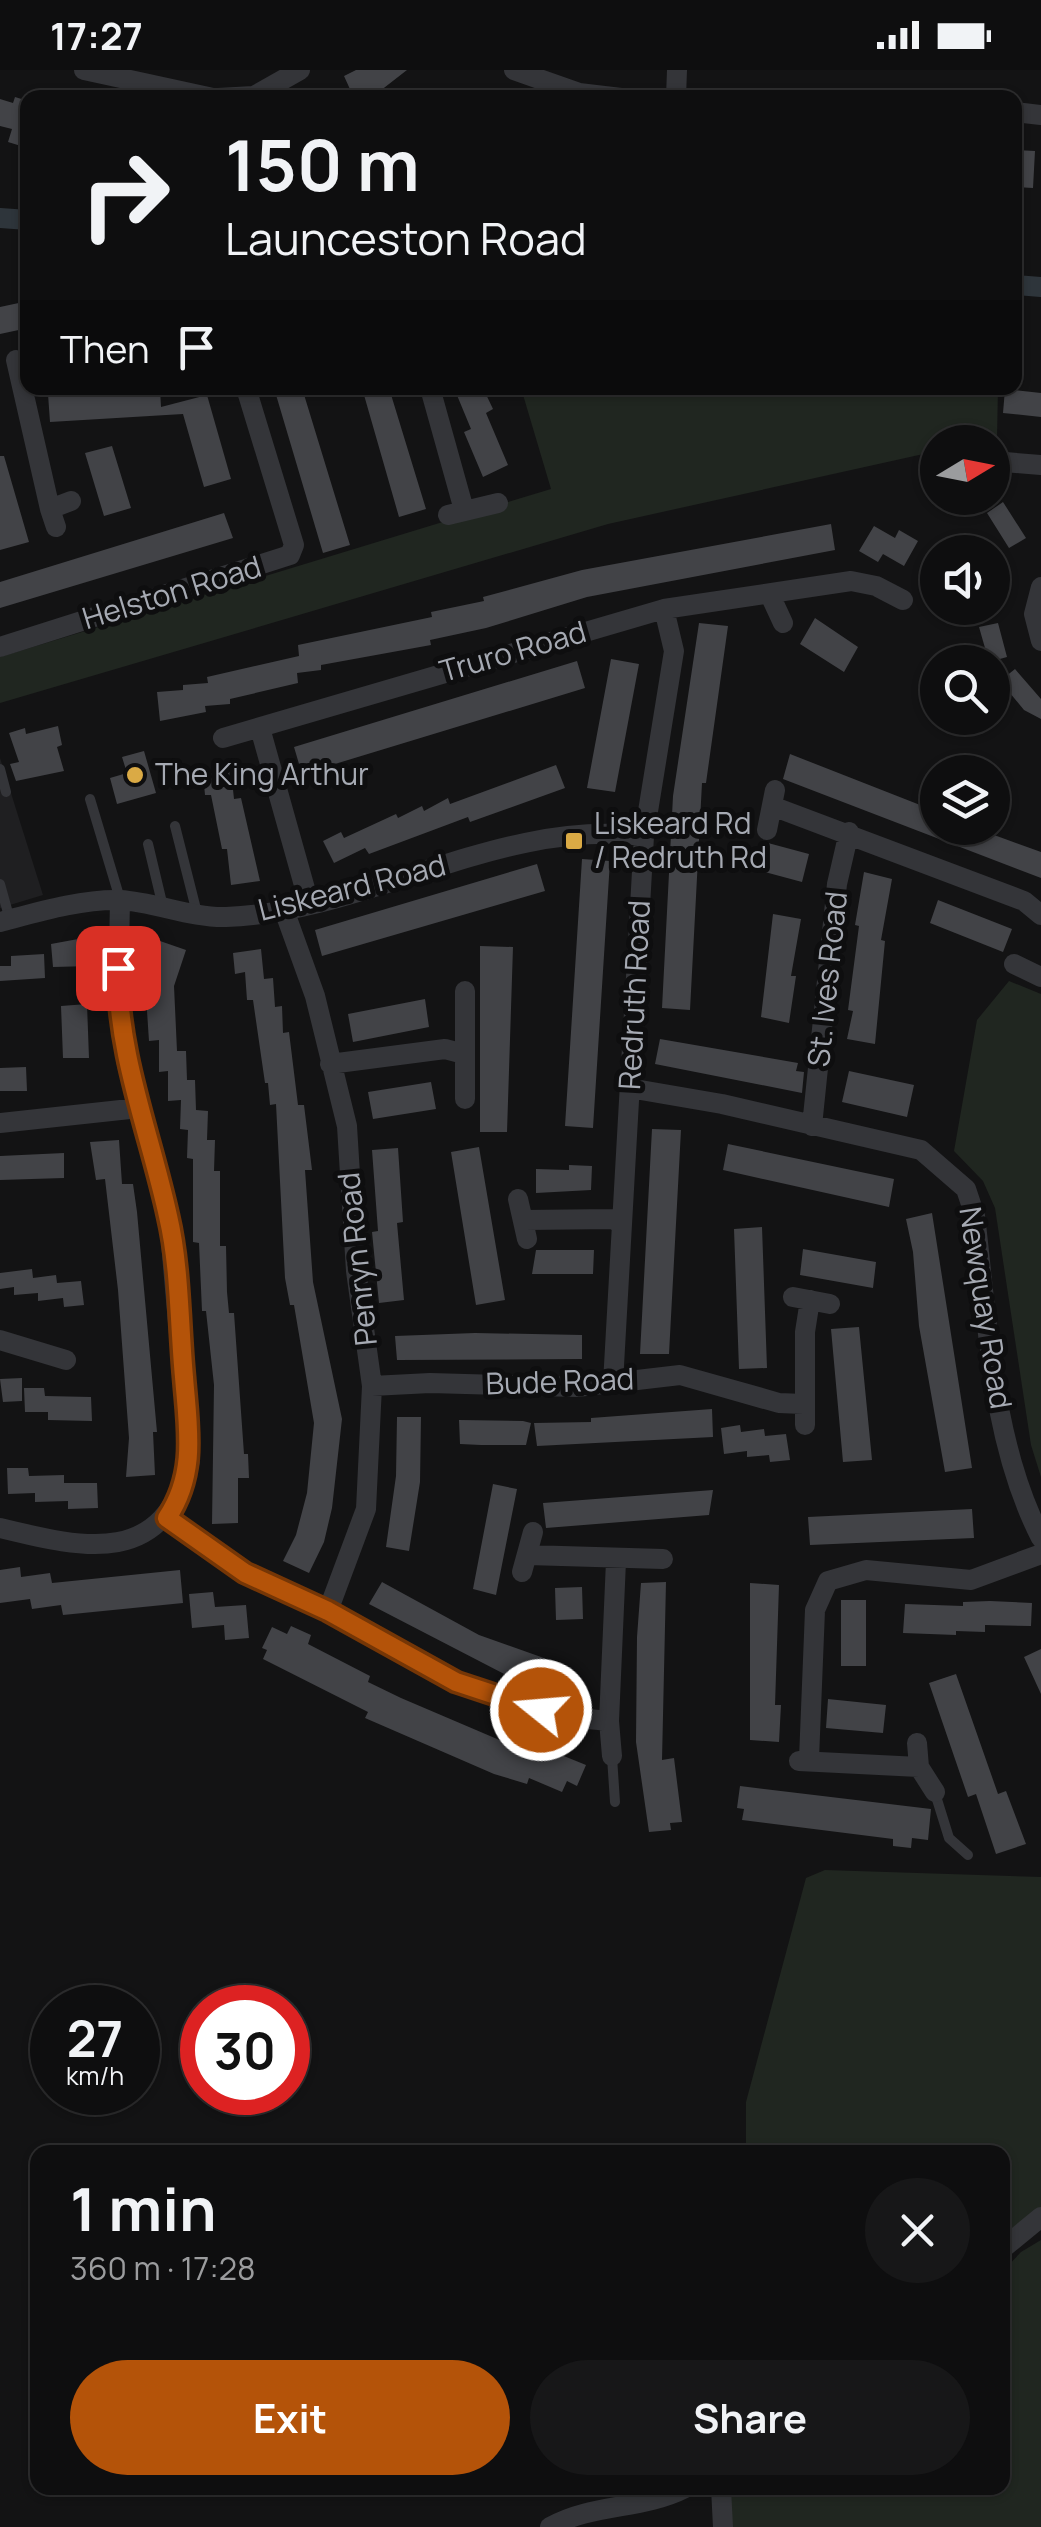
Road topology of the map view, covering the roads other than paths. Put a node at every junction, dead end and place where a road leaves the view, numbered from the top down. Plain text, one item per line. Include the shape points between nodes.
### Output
1 (84, 70) edge
2 (300, 70) edge
3 (514, 70) edge
4 (178, 90) edge
5 (265, 90) edge
6 (571, 90) edge
7 (23, 395) edge
8 (248, 395) edge
9 (431, 395) edge
10 (1010, 462) edge
11 (1041, 465) edge
12 (70, 501) dead end
13 (498, 503) dead end
14 (1041, 588) edge
15 (770, 595) junction
16 (903, 599) dead end
17 (664, 610) junction
18 (783, 623) dead end
19 (1041, 641) edge
20 (0, 647) edge
21 (260, 728) junction
22 (223, 738) dead end
23 (0, 769) edge
24 (6, 792) dead end
25 (90, 799) dead end
26 (175, 826) dead end
27 (767, 830) dead end
28 (849, 832) junction
29 (644, 836) junction
30 (148, 844) dead end
31 (0, 884) edge
32 (120, 900) junction
33 (309, 903) junction
34 (163, 908) junction
35 (284, 910) junction
36 (198, 913) junction
37 (1041, 915) edge
38 (5, 921) edge
39 (1014, 964) dead end
40 (1039, 967) edge
41 (465, 991) dead end
42 (464, 1054) junction
43 (330, 1064) junction
44 (629, 1088) junction
45 (465, 1099) dead end
46 (139, 1108) junction
47 (0, 1123) edge
48 (812, 1126) junction
49 (518, 1199) dead end
50 (621, 1224) junction
51 (811, 1300) dead end
52 (0, 1340) edge
53 (57, 1351) dead end
54 (613, 1384) junction
55 (372, 1386) junction
56 (167, 1518) junction
57 (0, 1528) edge
58 (534, 1532) dead end
59 (1041, 1538) edge
60 (1041, 1554) edge
61 (664, 1559) dead end
62 (616, 1560) junction
63 (328, 1611) junction
64 (609, 1721) junction
65 (916, 1743) dead end
66 (612, 1756) joint
67 (919, 1766) junction
68 (935, 1792) joint
69 (615, 1802) dead end
70 (968, 1855) dead end
71 (1041, 2217) edge
72 (1010, 2242) edge
73 (664, 2495) edge
74 (721, 2495) edge
75 (550, 2527) edge
76 (723, 2527) edge

1 - 4 street
2 - 5 street
3 - 6 street
7 - 12 street via 53,518
8 - 20 street, Helston Road via 294,545 290,555
9 - 13 street via 456,512
10 - 11 street
14 - 19 street via 1034,614
15 - 16 street, Truro Road via 862,582
15 - 17 street, Truro Road
15 - 18 street
17 - 21 street, Truro Road
17 - 29 street, Redruth Road via 674,651
21 - 22 street, Truro Road
21 - 33 street
23 - 24 lane
25 - 32 lane
26 - 36 lane
27 - 28 street via 774,798
28 - 37 street via 1024,900
28 - 48 street, St. Ives Road via 836,884
29 - 33 street, Liskeard Road via 609,831 544,838
29 - 44 street, Redruth Road
30 - 34 lane
31 - 38 lane
32 - 34 street, Liskeard Road
32 - 38 street, Liskeard Road
32 - 46 street via 118,1002
33 - 35 street, Liskeard Road
34 - 36 street, Liskeard Road
35 - 36 street, Liskeard Road via 223,918
35 - 43 street, Penryn Road via 315,996
39 - 40 street
41 - 42 street
42 - 43 street via 445,1048
42 - 45 street
43 - 55 street, Penryn Road via 347,1126
44 - 48 street, Newquay Road
44 - 50 street, Redruth Road
46 - 47 street
46 - 56 street via 170,1220 190,1461 182,1496
48 - 59 street, Newquay Road via 921,1150 966,1189 1008,1451
49 - 50 street via 526,1230
50 - 54 street, Redruth Road
51 - 54 street, Bude Road via 804,1414 680,1375
52 - 53 street
54 - 55 street, Bude Road
55 - 63 street, Penryn Road via 366,1509
56 - 57 street via 128,1542 61,1541
56 - 63 street via 245,1573
58 - 62 street via 525,1564
60 - 67 street via 971,1580 866,1570 828,1581 814,1610 804,1760
61 - 62 street
62 - 64 street
63 - 64 street via 456,1682 515,1703
64 - 66 street
65 - 67 street
66 - 69 lane
67 - 68 street
68 - 70 lane via 949,1838
71 - 72 street
73 - 75 street via 575,2513
74 - 76 street

